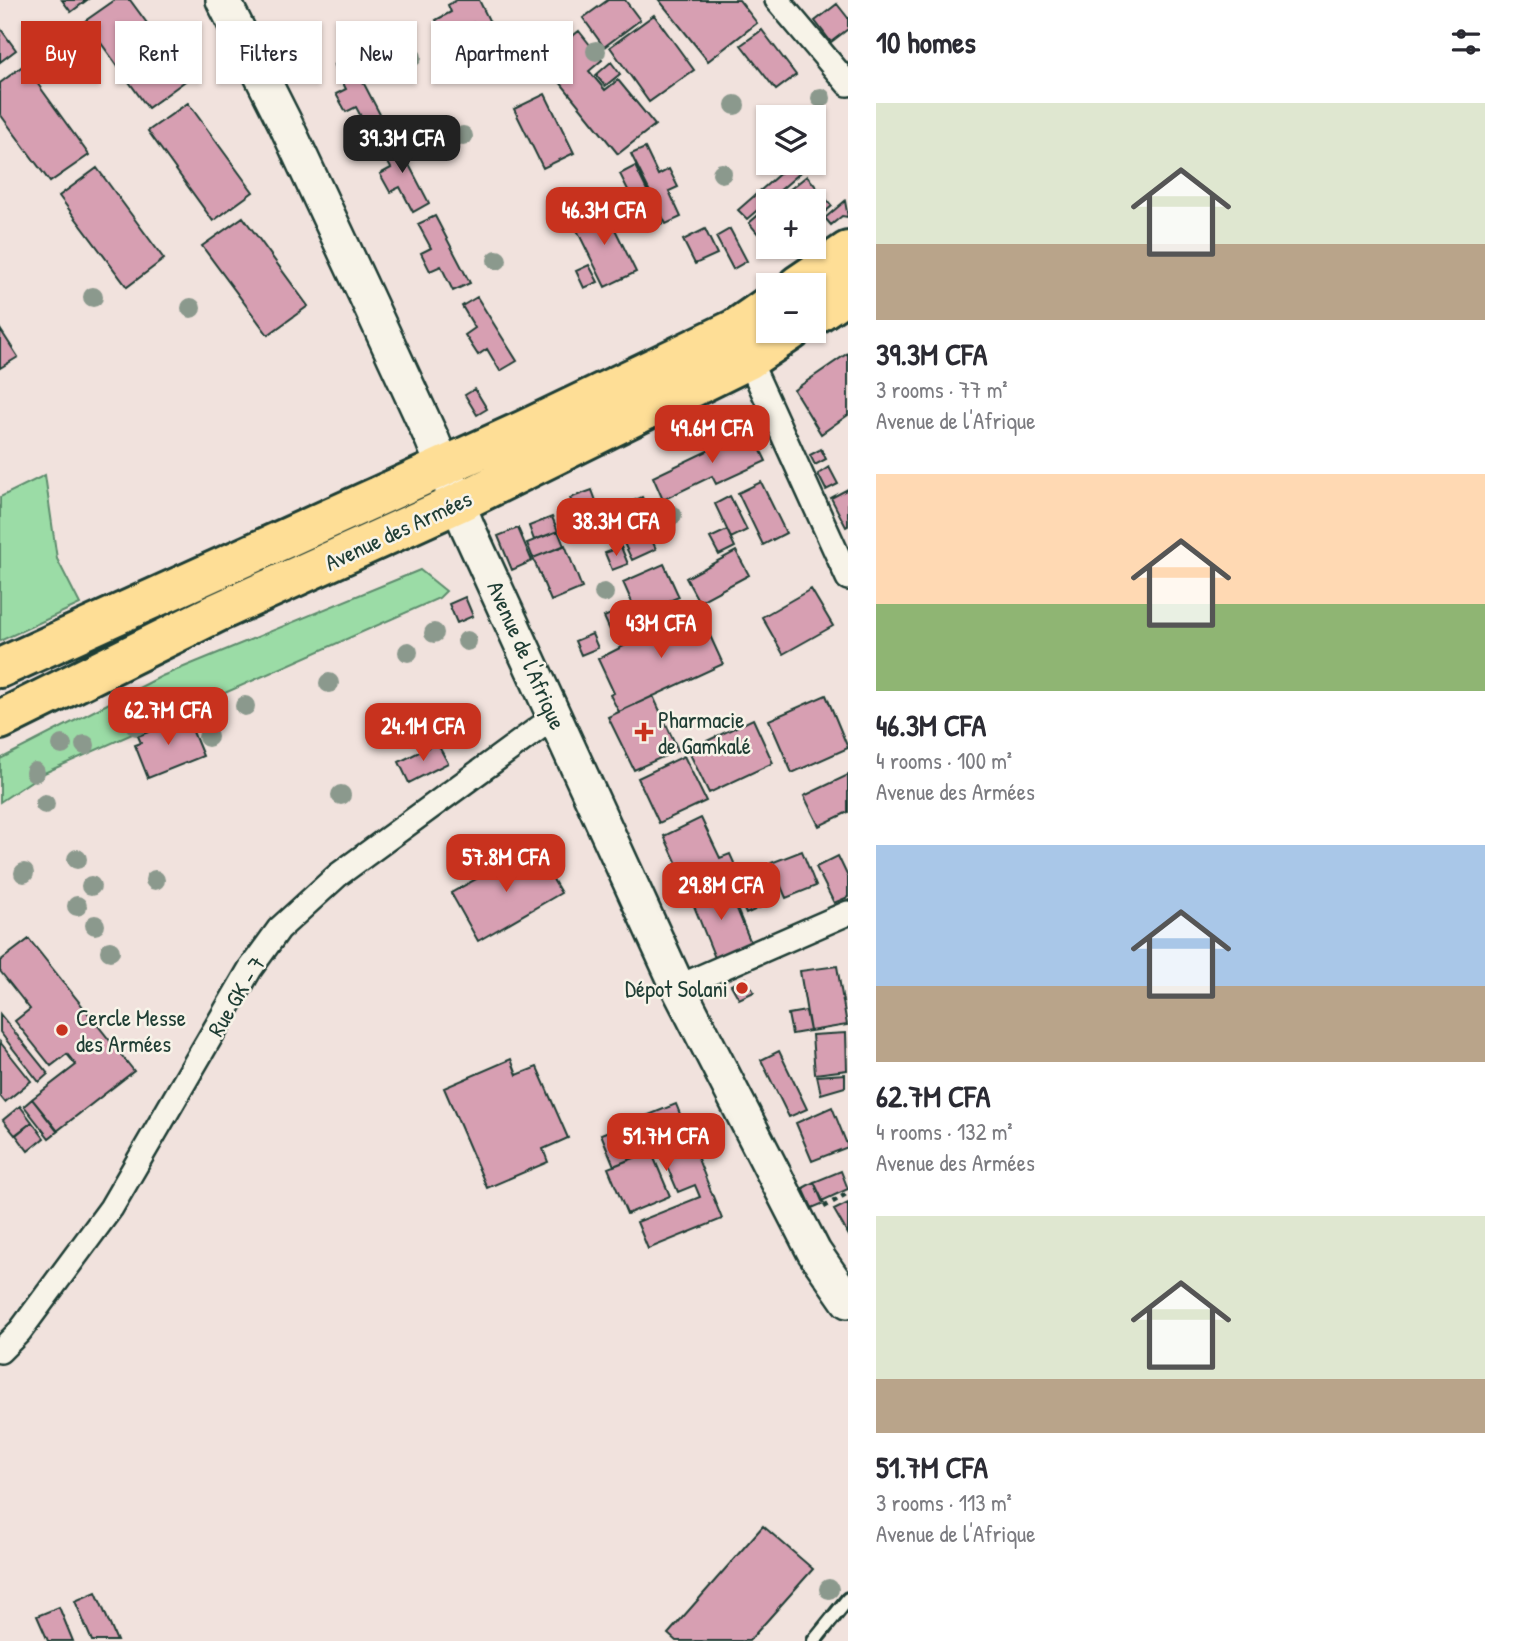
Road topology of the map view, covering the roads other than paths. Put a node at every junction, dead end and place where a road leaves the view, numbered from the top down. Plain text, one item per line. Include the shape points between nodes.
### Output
1 (223, 0) edge
2 (777, 0) edge
3 (848, 84) edge
4 (848, 251) edge
5 (816, 273) edge
6 (848, 292) edge
7 (826, 307) edge
8 (756, 324) edge
9 (756, 340) edge
10 (742, 344) junction
11 (443, 466) junction
12 (458, 503) junction
13 (848, 578) edge
14 (0, 668) edge
15 (554, 717) junction
16 (0, 720) edge
17 (848, 913) edge
18 (678, 987) junction
19 (848, 1301) edge
20 (0, 1351) edge
21 (848, 1600) edge
22 (814, 1641) edge

1 - 11 main road, Avenue de l'Afrique via 285,122
2 - 3 street
4 - 5 highway
6 - 7 highway
8 - 10 highway, Avenue des Armées
9 - 10 highway, Avenue des Armées
10 - 11 highway, Avenue des Armées
10 - 12 highway, Avenue des Armées
10 - 13 street
11 - 12 main road, Avenue de l'Afrique
11 - 14 highway, Avenue des Armées
12 - 15 main road, Avenue de l'Afrique
12 - 16 highway, Avenue des Armées via 218,612
15 - 18 main road, Avenue de l'Afrique
15 - 20 street, Rue GK - 7 via 338,874 279,929 250,968 111,1208 20,1331
17 - 18 street
18 - 19 main road, Avenue de l'Afrique via 814,1252
21 - 22 lane

